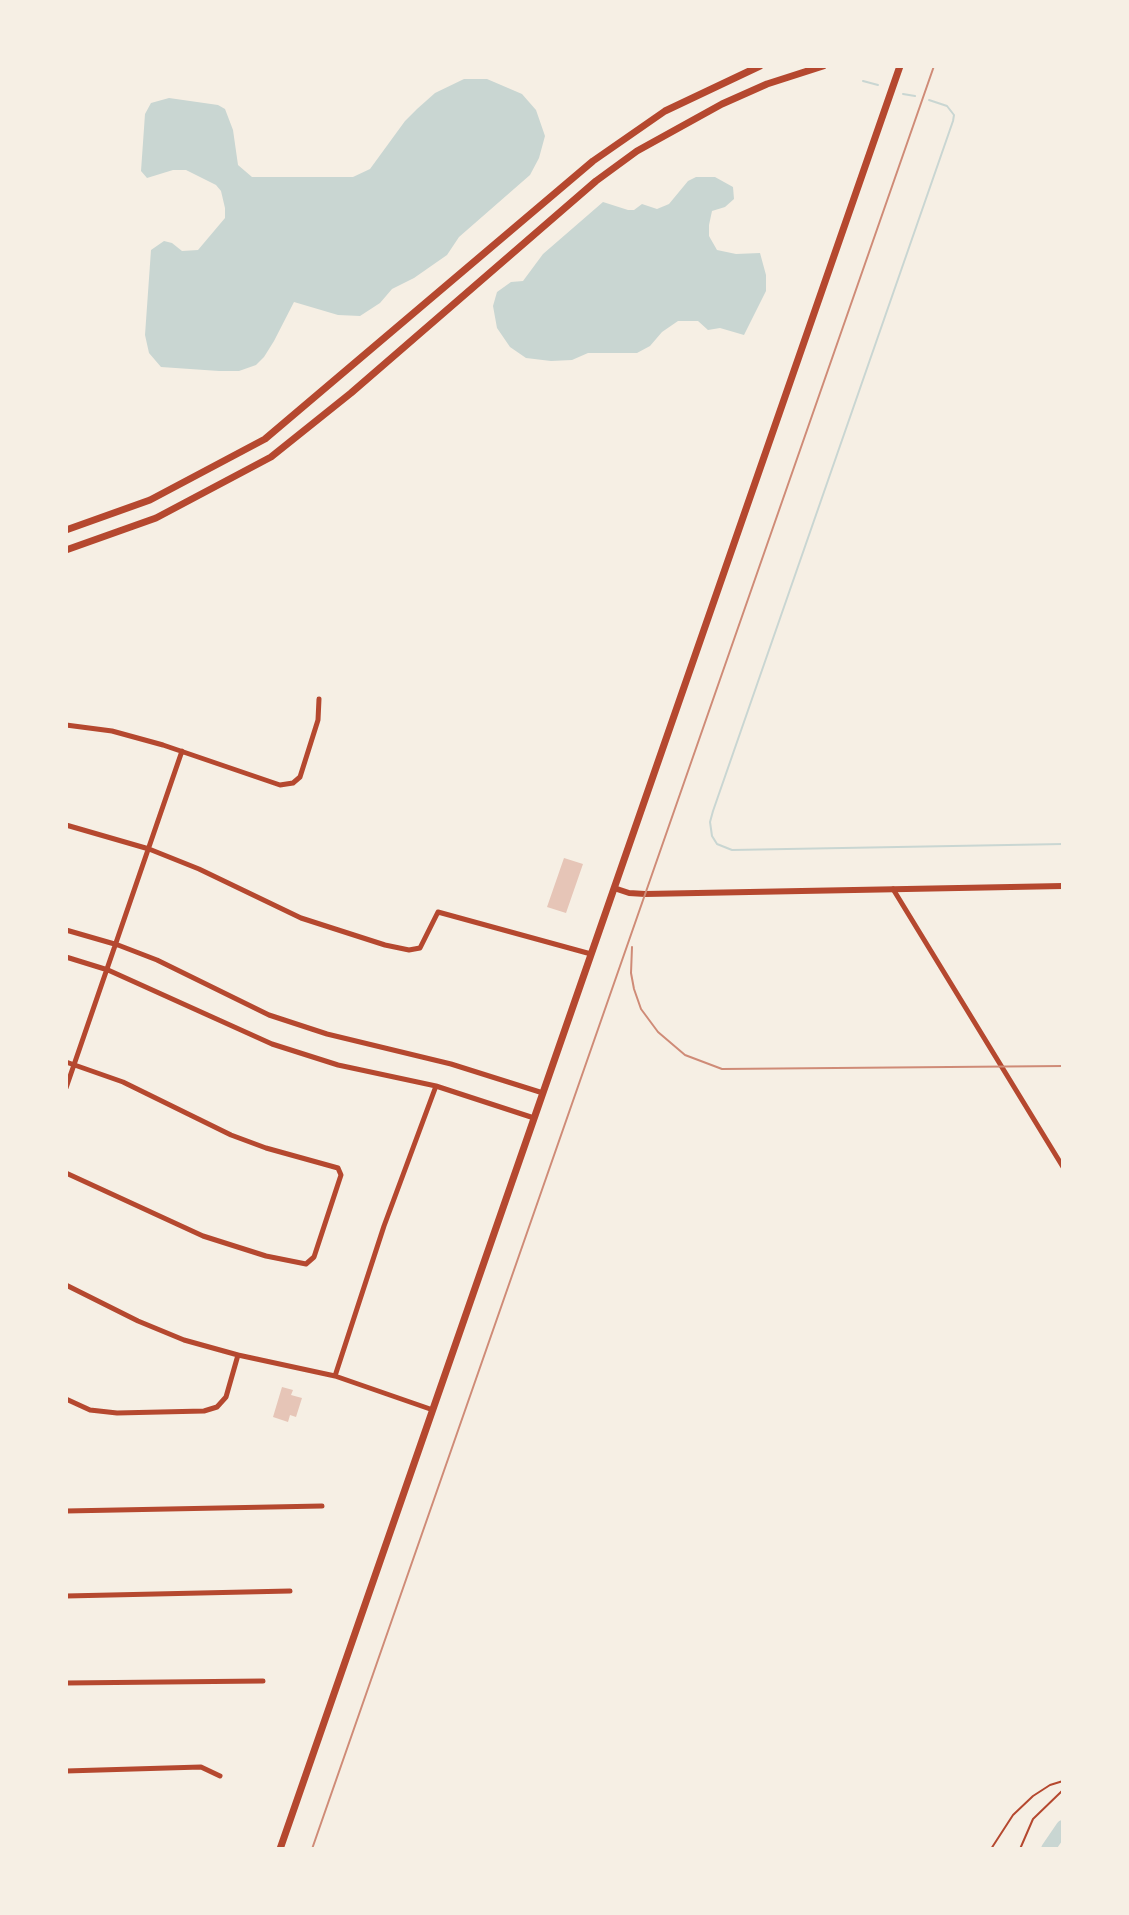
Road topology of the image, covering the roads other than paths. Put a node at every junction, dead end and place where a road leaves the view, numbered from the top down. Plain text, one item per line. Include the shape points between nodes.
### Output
1 (761, 66) edge
2 (823, 66) edge
3 (900, 66) edge
4 (767, 84) junction
5 (452, 282) junction
6 (462, 297) junction
7 (341, 378) junction
8 (351, 393) junction
9 (210, 471) junction
10 (219, 487) junction
11 (66, 530) edge
12 (66, 550) edge
13 (319, 699) dead end
14 (66, 725) edge
15 (182, 751) junction
16 (66, 825) edge
17 (149, 849) junction
18 (1063, 886) edge
19 (614, 888) junction
20 (893, 889) junction
21 (66, 930) edge
22 (118, 945) junction
23 (591, 954) junction
24 (66, 957) edge
25 (108, 970) junction
26 (66, 1062) edge
27 (74, 1064) junction
28 (436, 1086) junction
29 (66, 1088) edge
30 (543, 1093) junction
31 (534, 1118) junction
32 (1063, 1167) edge
33 (66, 1173) edge
34 (66, 1285) edge
35 (238, 1355) junction
36 (335, 1376) junction
37 (66, 1399) edge
38 (433, 1410) junction
39 (322, 1506) dead end
40 (66, 1511) edge
41 (290, 1591) dead end
42 (66, 1596) edge
43 (263, 1681) dead end
44 (66, 1683) edge
45 (66, 1771) edge
46 (220, 1776) dead end
47 (280, 1849) edge

1 - 4 main road
1 - 5 main road via 631,132
2 - 4 main road
3 - 19 main road
4 - 6 main road via 637,151
5 - 6 main road
5 - 7 main road
6 - 8 main road
7 - 8 main road
7 - 9 main road via 265,439
8 - 10 main road via 271,457
9 - 10 main road
9 - 11 main road via 128,510
10 - 12 main road via 134,528
13 - 15 street via 318,720 300,777 293,783 280,785
14 - 15 street via 112,731
15 - 17 street
16 - 17 street
17 - 22 street
17 - 23 street via 301,918 385,945 420,948 438,912
18 - 20 street
19 - 20 street via 645,894
19 - 23 main road
20 - 32 street
21 - 22 street
22 - 25 street
22 - 30 street via 269,1015
23 - 30 main road
24 - 25 street
25 - 27 street
25 - 28 street via 272,1044
26 - 27 street
27 - 29 street
27 - 33 street via 231,1135 338,1168 341,1175 314,1257 299,1264 203,1236
28 - 31 street
28 - 36 street
30 - 31 main road
31 - 38 main road
34 - 35 street via 184,1340
35 - 36 street
35 - 37 street via 226,1397 204,1411 117,1413 90,1410
36 - 38 street
38 - 47 main road
39 - 40 street
41 - 42 street
43 - 44 street
45 - 46 street via 201,1767

